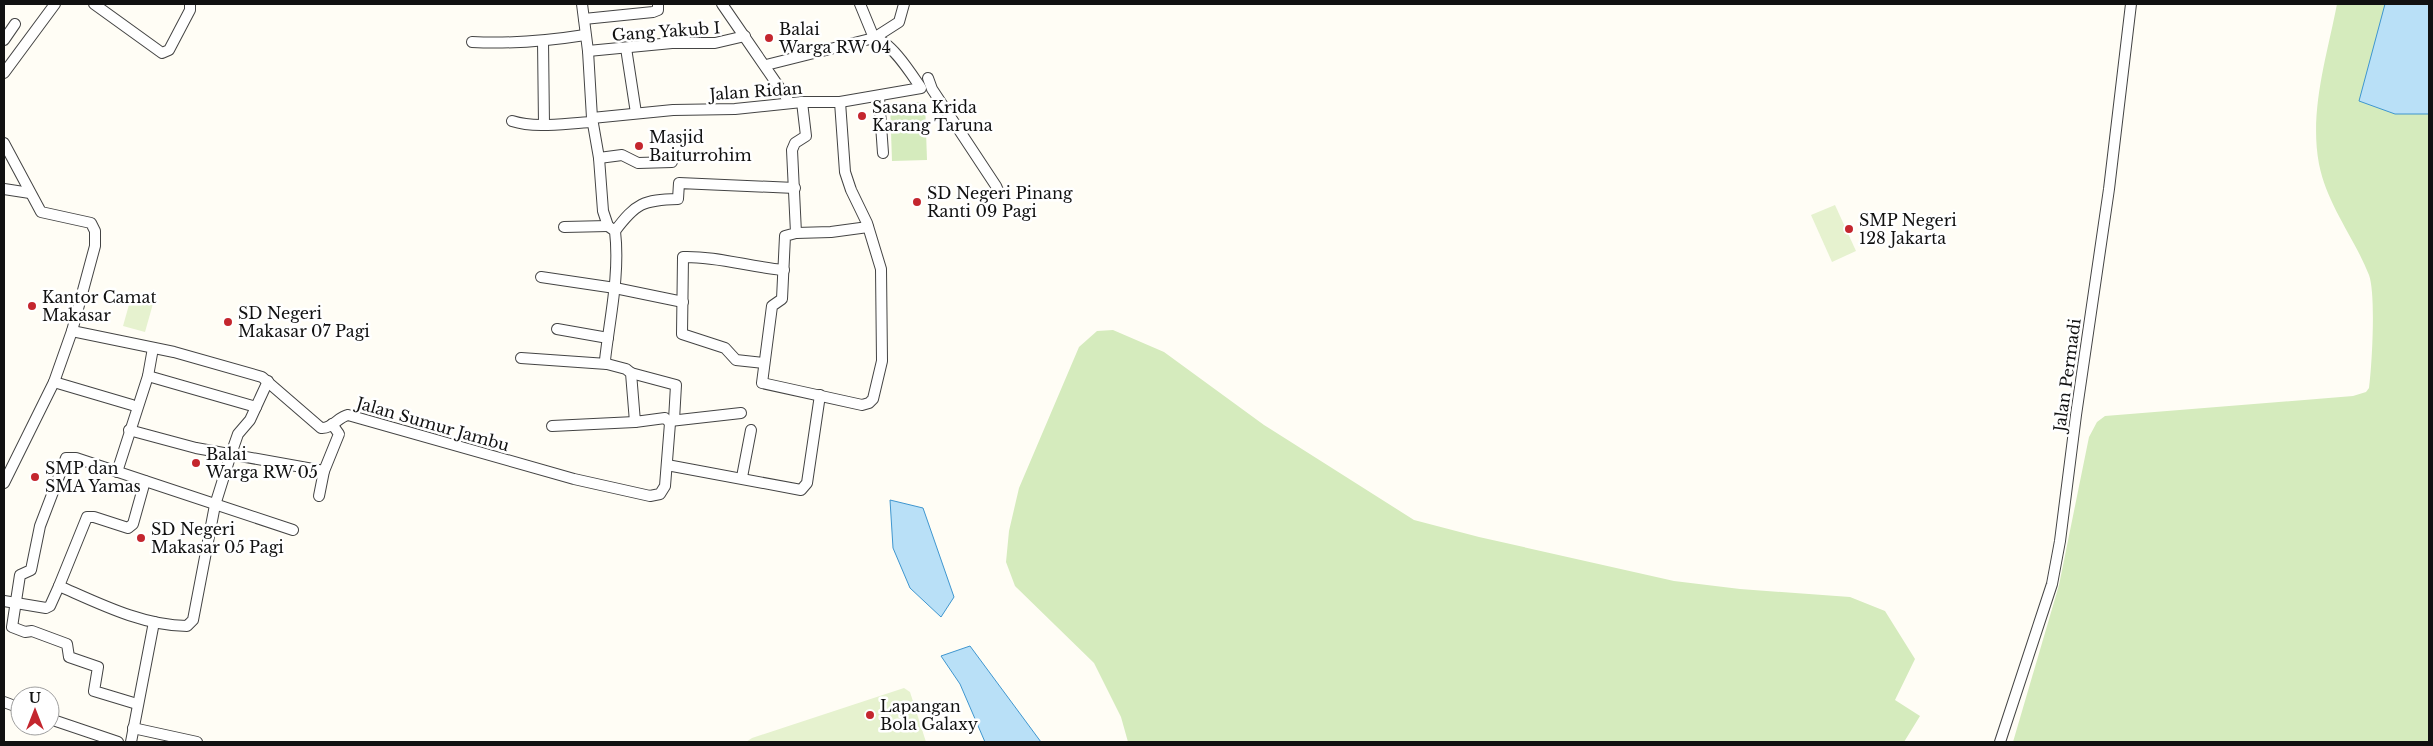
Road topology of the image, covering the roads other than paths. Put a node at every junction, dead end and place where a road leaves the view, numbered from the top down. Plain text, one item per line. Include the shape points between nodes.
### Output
1 (56, 4) edge
2 (94, 4) edge
3 (190, 4) edge
4 (582, 4) edge
5 (658, 4) edge
6 (722, 4) edge
7 (860, 4) edge
8 (904, 4) edge
9 (2131, 4) edge
10 (584, 18) junction
11 (15, 24) dead end
12 (585, 35) junction
13 (745, 36) junction
14 (874, 38) junction
15 (4, 40) edge
16 (543, 41) junction
17 (472, 42) dead end
18 (626, 48) junction
19 (588, 51) junction
20 (766, 65) junction
21 (4, 73) edge
22 (928, 78) dead end
23 (879, 97) junction
24 (802, 102) junction
25 (840, 102) junction
26 (790, 103) junction
27 (636, 113) junction
28 (592, 120) junction
29 (512, 121) dead end
30 (544, 125) junction
31 (4, 144) edge
32 (883, 153) dead end
33 (599, 158) junction
34 (672, 162) dead end
35 (795, 188) junction
36 (4, 189) edge
37 (30, 193) junction
38 (1000, 196) dead end
39 (564, 227) dead end
40 (868, 227) junction
41 (612, 228) junction
42 (796, 233) junction
43 (784, 270) junction
44 (541, 277) dead end
45 (615, 288) junction
46 (683, 302) junction
47 (557, 329) dead end
48 (72, 331) junction
49 (608, 338) junction
50 (153, 348) junction
51 (521, 358) dead end
52 (764, 363) junction
53 (607, 364) junction
54 (631, 373) junction
55 (148, 376) junction
56 (54, 382) junction
57 (268, 382) junction
58 (820, 395) junction
59 (132, 405) dead end
60 (256, 407) junction
61 (741, 413) dead end
62 (672, 421) junction
63 (635, 422) junction
64 (332, 424) junction
65 (552, 426) dead end
66 (129, 430) junction
67 (751, 430) dead end
68 (231, 454) junction
69 (667, 465) junction
70 (324, 471) junction
71 (118, 472) junction
72 (742, 477) junction
73 (145, 481) junction
74 (4, 483) edge
75 (319, 496) dead end
76 (215, 505) junction
77 (293, 530) dead end
78 (59, 586) junction
79 (9, 602) edge
80 (154, 622) junction
81 (137, 704) junction
82 (60, 722) edge
83 (133, 728) junction
84 (118, 742) edge
85 (131, 742) edge
86 (198, 742) edge
87 (2000, 742) edge

1 - 21 street
2 - 3 street via 162,53 169,50
4 - 10 street
5 - 10 street via 658,10 653,12
6 - 13 street
7 - 14 street
8 - 14 street via 900,22
9 - 87 street, Jalan Permadi via 2062,531 2052,584
10 - 12 street
11 - 15 street
12 - 16 street
12 - 19 street
13 - 18 street, Gang Yakub I via 715,43
13 - 20 street
14 - 20 street
14 - 23 street, Jalan Ridan via 882,41 907,66 921,88
16 - 17 street
16 - 30 street
18 - 19 street, Gang Yakub I
18 - 27 street
19 - 28 street
20 - 26 street
22 - 38 street
23 - 25 street, Jalan Ridan
23 - 32 street
24 - 25 street, Jalan Ridan
24 - 26 street, Jalan Ridan
24 - 35 street via 806,136 792,147
25 - 40 street via 844,172
26 - 27 street, Jalan Ridan
27 - 28 street, Jalan Ridan
28 - 30 street, Jalan Ridan
28 - 33 street
29 - 30 street, Jalan Ridan
31 - 37 street
33 - 34 street via 622,155 638,163
33 - 41 street via 603,211
35 - 41 street via 679,183 678,199 641,204
35 - 42 street
36 - 37 street
37 - 48 street via 41,212 91,223 95,231 85,289
39 - 41 street
40 - 42 street
40 - 58 street via 882,269 882,361 873,399 862,405
41 - 45 street via 617,257
42 - 43 street via 784,236
43 - 46 street via 683,257
43 - 52 street via 782,299 772,306
44 - 45 street
45 - 46 street
45 - 49 street
46 - 52 street via 682,334 725,348 736,360
47 - 49 street
48 - 50 street, Jalan Sumur Jambu
48 - 56 street
49 - 53 street
50 - 55 street
50 - 57 street, Jalan Sumur Jambu via 207,360 262,377
51 - 53 street
52 - 58 street via 763,384
53 - 54 street
54 - 62 street via 676,385
54 - 63 street
55 - 60 street
55 - 66 street
56 - 59 street
56 - 74 street
57 - 60 street
57 - 64 street, Jalan Sumur Jambu via 318,427 327,428
58 - 72 street via 806,482 801,490
60 - 68 street via 238,434
61 - 62 street
62 - 63 street via 665,418
62 - 69 street
63 - 65 street
64 - 69 street, Jalan Sumur Jambu via 348,415 574,479 655,495 660,494 665,486
64 - 70 street via 339,434
66 - 68 street
66 - 71 street
67 - 72 street
68 - 70 street
68 - 76 street
69 - 72 street
70 - 75 street
71 - 73 street
71 - 79 street via 76,458 66,458 40,526 31,570 20,575
73 - 76 street
73 - 78 street via 128,528 94,517 87,518
76 - 77 street
76 - 80 street via 192,622 182,626
78 - 79 street via 46,608
78 - 80 street
79 - 81 street via 14,629 32,631 67,644 69,657 98,667 94,691
80 - 81 street
81 - 83 street
82 - 84 street
83 - 85 street
83 - 86 street

